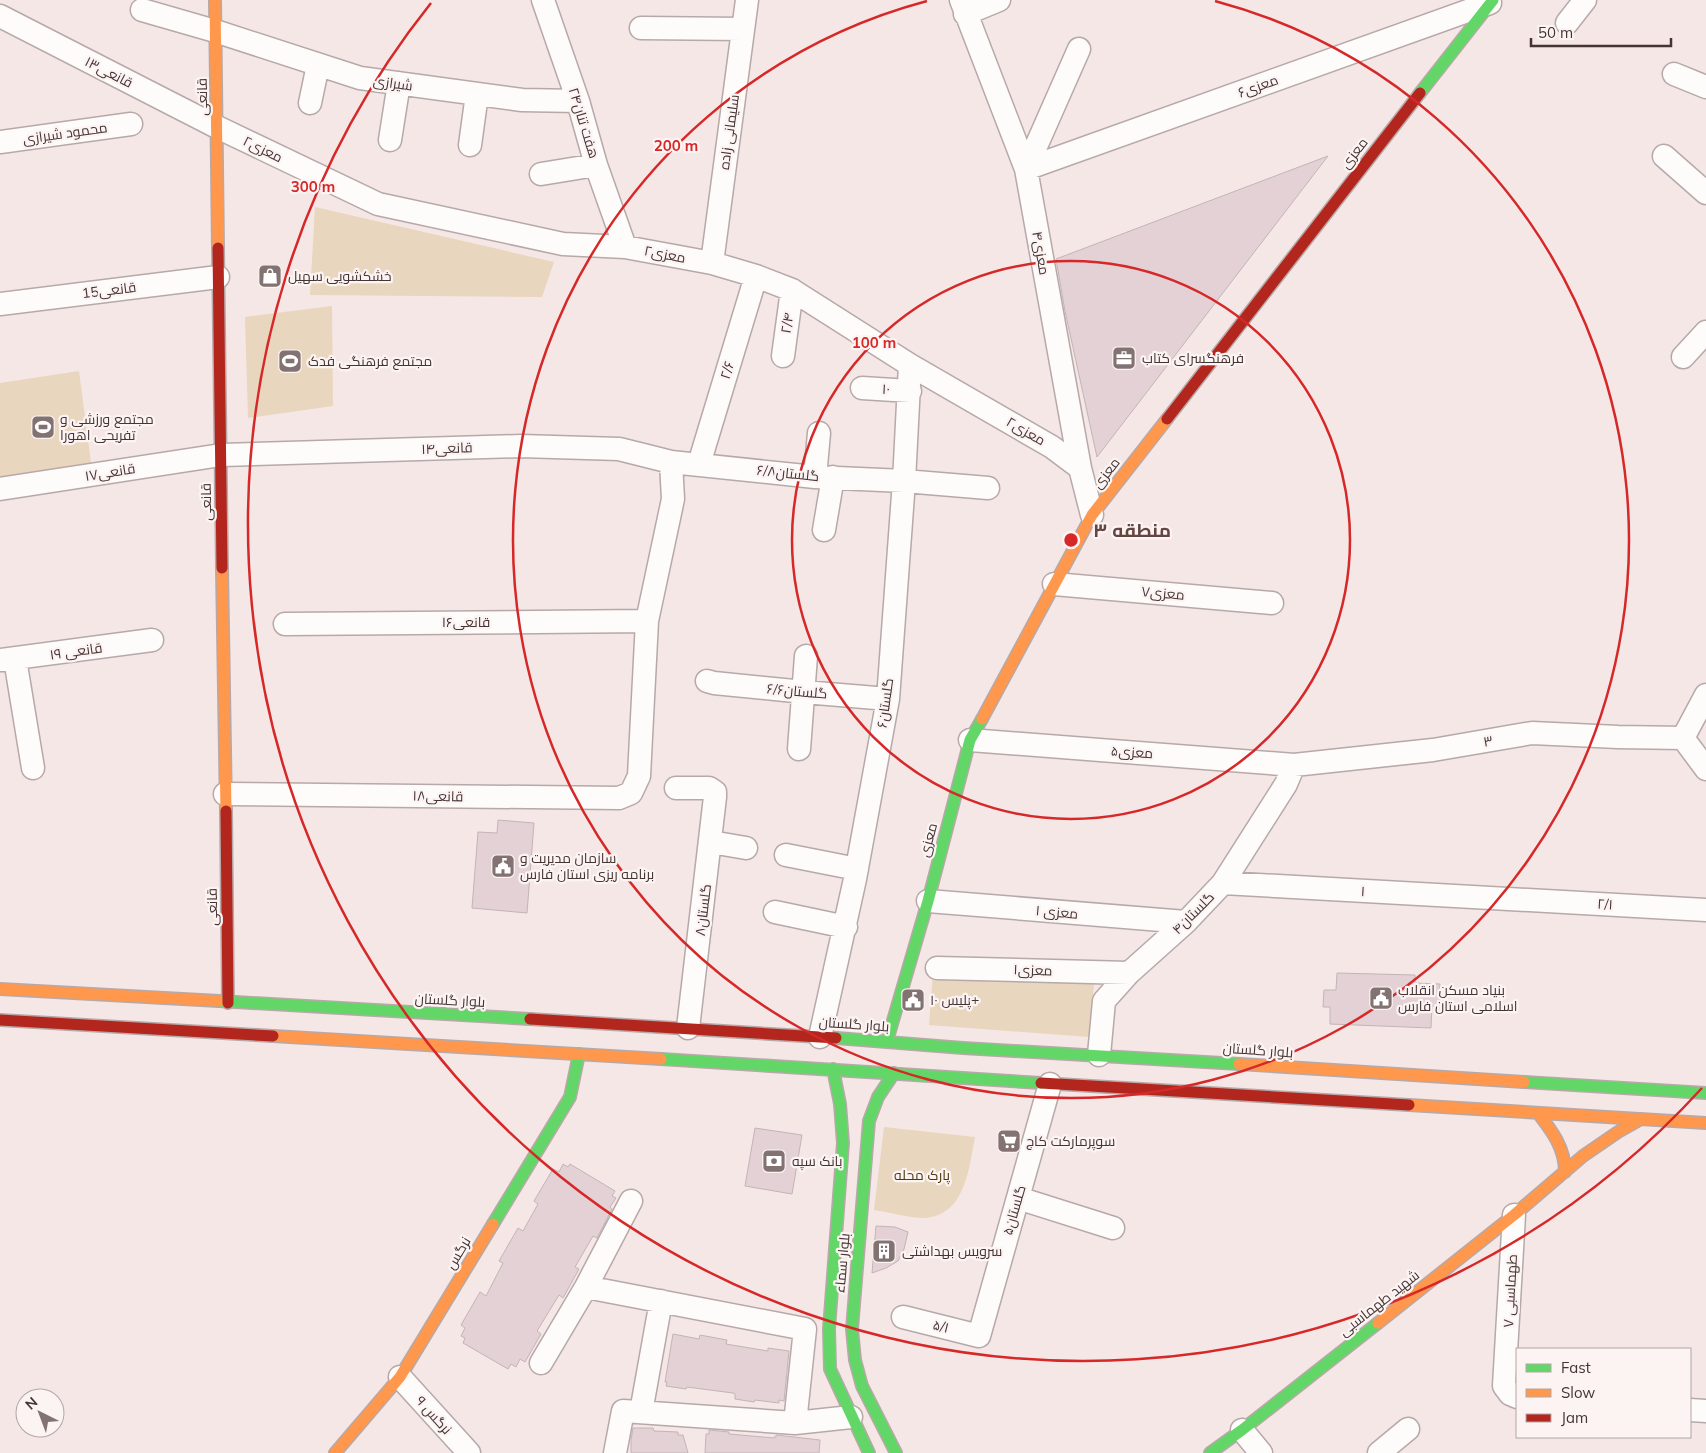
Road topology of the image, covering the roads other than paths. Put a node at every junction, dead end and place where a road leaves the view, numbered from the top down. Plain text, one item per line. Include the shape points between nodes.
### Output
1 (215, 0) edge
2 (543, 0) edge
3 (747, 0) edge
4 (999, 0) edge
5 (1585, 0) edge
6 (1491, 2) edge
7 (963, 7) edge
8 (142, 10) dead end
9 (0, 16) edge
10 (1567, 24) dead end
11 (641, 28) dead end
12 (743, 29) junction
13 (215, 31) junction
14 (1079, 49) dead end
15 (318, 66) junction
16 (1674, 74) dead end
17 (399, 83) junction
18 (1706, 87) edge
19 (477, 94) junction
20 (578, 101) junction
21 (310, 103) dead end
22 (131, 124) dead end
23 (217, 128) junction
24 (390, 140) dead end
25 (0, 142) edge
26 (470, 145) dead end
27 (1664, 156) dead end
28 (596, 165) junction
29 (1026, 169) junction
30 (541, 174) dead end
31 (1706, 193) edge
32 (624, 246) junction
33 (712, 263) junction
34 (218, 276) junction
35 (756, 276) junction
36 (792, 290) junction
37 (0, 304) edge
38 (1706, 332) edge
39 (782, 356) dead end
40 (1683, 357) dead end
41 (910, 365) junction
42 (862, 388) dead end
43 (910, 391) junction
44 (819, 433) dead end
45 (221, 455) junction
46 (671, 462) junction
47 (699, 464) junction
48 (1080, 468) junction
49 (824, 477) junction
50 (904, 481) junction
51 (988, 488) dead end
52 (0, 489) edge
53 (1092, 515) junction
54 (824, 530) dead end
55 (1054, 584) junction
56 (1272, 603) dead end
57 (647, 621) junction
58 (285, 624) dead end
59 (152, 640) dead end
60 (806, 656) dead end
61 (7, 660) edge
62 (708, 681) dead end
63 (804, 692) junction
64 (1706, 695) edge
65 (888, 699) junction
66 (1683, 738) junction
67 (970, 740) junction
68 (799, 749) dead end
69 (1294, 765) junction
70 (33, 768) dead end
71 (1706, 769) edge
72 (676, 788) dead end
73 (225, 794) junction
74 (711, 842) junction
75 (746, 848) dead end
76 (786, 855) dead end
77 (857, 869) junction
78 (1223, 883) junction
79 (1503, 899) joint
80 (928, 901) junction
81 (1706, 910) edge
82 (775, 912) dead end
83 (1186, 922) junction
84 (846, 927) junction
85 (937, 968) dead end
86 (1129, 973) junction
87 (0, 989) edge
88 (228, 1003) junction
89 (0, 1020) edge
90 (688, 1028) junction
91 (820, 1037) junction
92 (887, 1041) junction
93 (1018, 1050) junction
94 (579, 1054) junction
95 (1099, 1055) junction
96 (833, 1069) junction
97 (894, 1073) junction
98 (1017, 1073) junction
99 (1050, 1084) junction
100 (1706, 1093) edge
101 (1538, 1113) junction
102 (1641, 1119) junction
103 (1706, 1122) edge
104 (855, 1144) junction
105 (1564, 1172) junction
106 (1018, 1198) junction
107 (631, 1201) dead end
108 (1514, 1215) junction
109 (1113, 1228) dead end
110 (586, 1287) junction
111 (661, 1301) junction
112 (903, 1317) dead end
113 (979, 1336) joint
114 (541, 1362) dead end
115 (400, 1377) junction
116 (1514, 1396) edge
117 (1691, 1410) edge
118 (1706, 1411) edge
119 (642, 1412) junction
120 (851, 1418) junction
121 (795, 1423) junction
122 (1408, 1429) dead end
123 (1242, 1430) junction
124 (336, 1453) edge
125 (469, 1453) edge
126 (615, 1453) edge
127 (869, 1453) edge
128 (896, 1453) edge
129 (1210, 1453) edge
130 (1261, 1453) edge
131 (1379, 1453) edge

1 - 13 street, قانعی
2 - 20 street, هفت تنان۲۴
3 - 12 street, سلیمانی زاده
4 - 7 street
5 - 10 street
6 - 29 street, ۶معزی
6 - 53 street, معزی
7 - 29 street, ۴معزی
8 - 13 street, شیرازی
9 - 23 street, ۱۳قانعی
11 - 12 street
12 - 33 street, سلیمانی زاده
13 - 15 street, شیرازی
13 - 23 street, قانعی
14 - 29 street
15 - 17 street, شیرازی via 360,78
15 - 21 street
16 - 18 street
17 - 19 street, شیرازی
17 - 24 street
19 - 20 street, شیرازی via 522,100
19 - 26 street
20 - 28 street, هفت تنان۲۴
22 - 25 street, محمود شیرازی
23 - 32 street, ۲معزی via 378,204 563,244
23 - 34 street, قانعی
27 - 31 street
28 - 30 street
28 - 32 street, هفت تنان۲۴
29 - 48 street, ۴معزی
32 - 33 street, ۲معزی
33 - 35 street, ۲معزی
34 - 37 street, 15قانعی
34 - 45 street, قانعی
35 - 36 street, ۲معزی
35 - 47 street, ۲/۶
36 - 39 street, ۲/۴
36 - 41 street, ۲معزی
38 - 40 street
41 - 43 street, گلستان۶
41 - 48 street, ۲معزی via 1052,447
42 - 43 street, ۱۰
43 - 50 street, گلستان۶
44 - 49 street
45 - 46 street, ۱۴قانعی via 521,446 619,449
45 - 52 street, ۱۷قانعی
45 - 73 street, قانعی
46 - 47 street, ۶/۸گلستان
46 - 57 street via 673,499
47 - 49 street, ۶/۸گلستان
48 - 53 street, ۴معزی
49 - 50 street, ۶/۸گلستان
49 - 54 street
50 - 51 street, ۶/۸گلستان
50 - 65 street, گلستان۶
53 - 55 street, معزی
55 - 56 street, ۷معزی
55 - 67 street, معزی
57 - 58 street, ۱۶قانعی
57 - 73 street, ۱۸قانعی via 638,776 631,793 619,798
59 - 61 street, قانعی ۱۹
60 - 63 street
61 - 70 street
62 - 63 street, ۶/۶گلستان
63 - 65 street, ۶/۶گلستان
63 - 68 street
64 - 66 street
65 - 77 street, گلستان۶
66 - 69 street, ۳ via 1532,733 1432,750
66 - 71 street
67 - 69 street, ۵معزی
67 - 80 street, معزی
69 - 78 street, گلستان۴ via 1286,784
72 - 74 street, گلستان۸ via 709,788 715,792
73 - 88 street, قانعی
74 - 75 street
74 - 90 street, گلستان۸
76 - 77 street
77 - 84 street, گلستان۶
78 - 79 street, ۱
78 - 83 street, گلستان۴
79 - 81 street, ۲/۱
80 - 83 street, معزی ۱
80 - 92 street, معزی
82 - 84 street
83 - 86 street, گلستان۴
84 - 91 street, گلستان۶
85 - 86 street, ۱معزی
86 - 95 street, گلستان۴ via 1104,1001
87 - 88 street, بلوار گلستان
88 - 90 street, بلوار گلستان
89 - 94 street
90 - 91 street, بلوار گلستان
91 - 92 street, بلوار گلستان
92 - 93 street, بلوار گلستان
93 - 95 street, بلوار گلستان
93 - 98 street
94 - 96 street
94 - 115 street, نرگس via 570,1097
95 - 100 street, بلوار گلستان
96 - 97 street
96 - 104 street, بلوار سماء via 840,1104
97 - 98 street
97 - 104 street, بلوار سماء
98 - 99 street
99 - 101 street
99 - 106 street, گلستان۵
101 - 102 street
101 - 105 street via 1556,1136 1564,1153
102 - 103 street
102 - 105 street, شهید طهماسبی
104 - 120 street, بلوار سماء via 829,1329 830,1369
104 - 128 street, بلوار سماء via 852,1329 856,1360 862,1386
105 - 108 street, شهید طهماسبی
106 - 109 street
106 - 113 street, گلستان۵
107 - 110 street
108 - 116 street, ۷ طهماسبی via 1504,1386
108 - 123 street, شهید طهماسبی
110 - 111 street
110 - 114 street
111 - 119 street
111 - 121 street via 805,1329
112 - 113 street, ۵/۱
115 - 124 street, نرگس
115 - 125 street, ۹ نرگس
117 - 118 street
119 - 121 street
119 - 126 street via 623,1410
120 - 121 street
120 - 127 street, بلوار سماء
122 - 131 street
123 - 129 street, شهید طهماسبی
123 - 130 street

